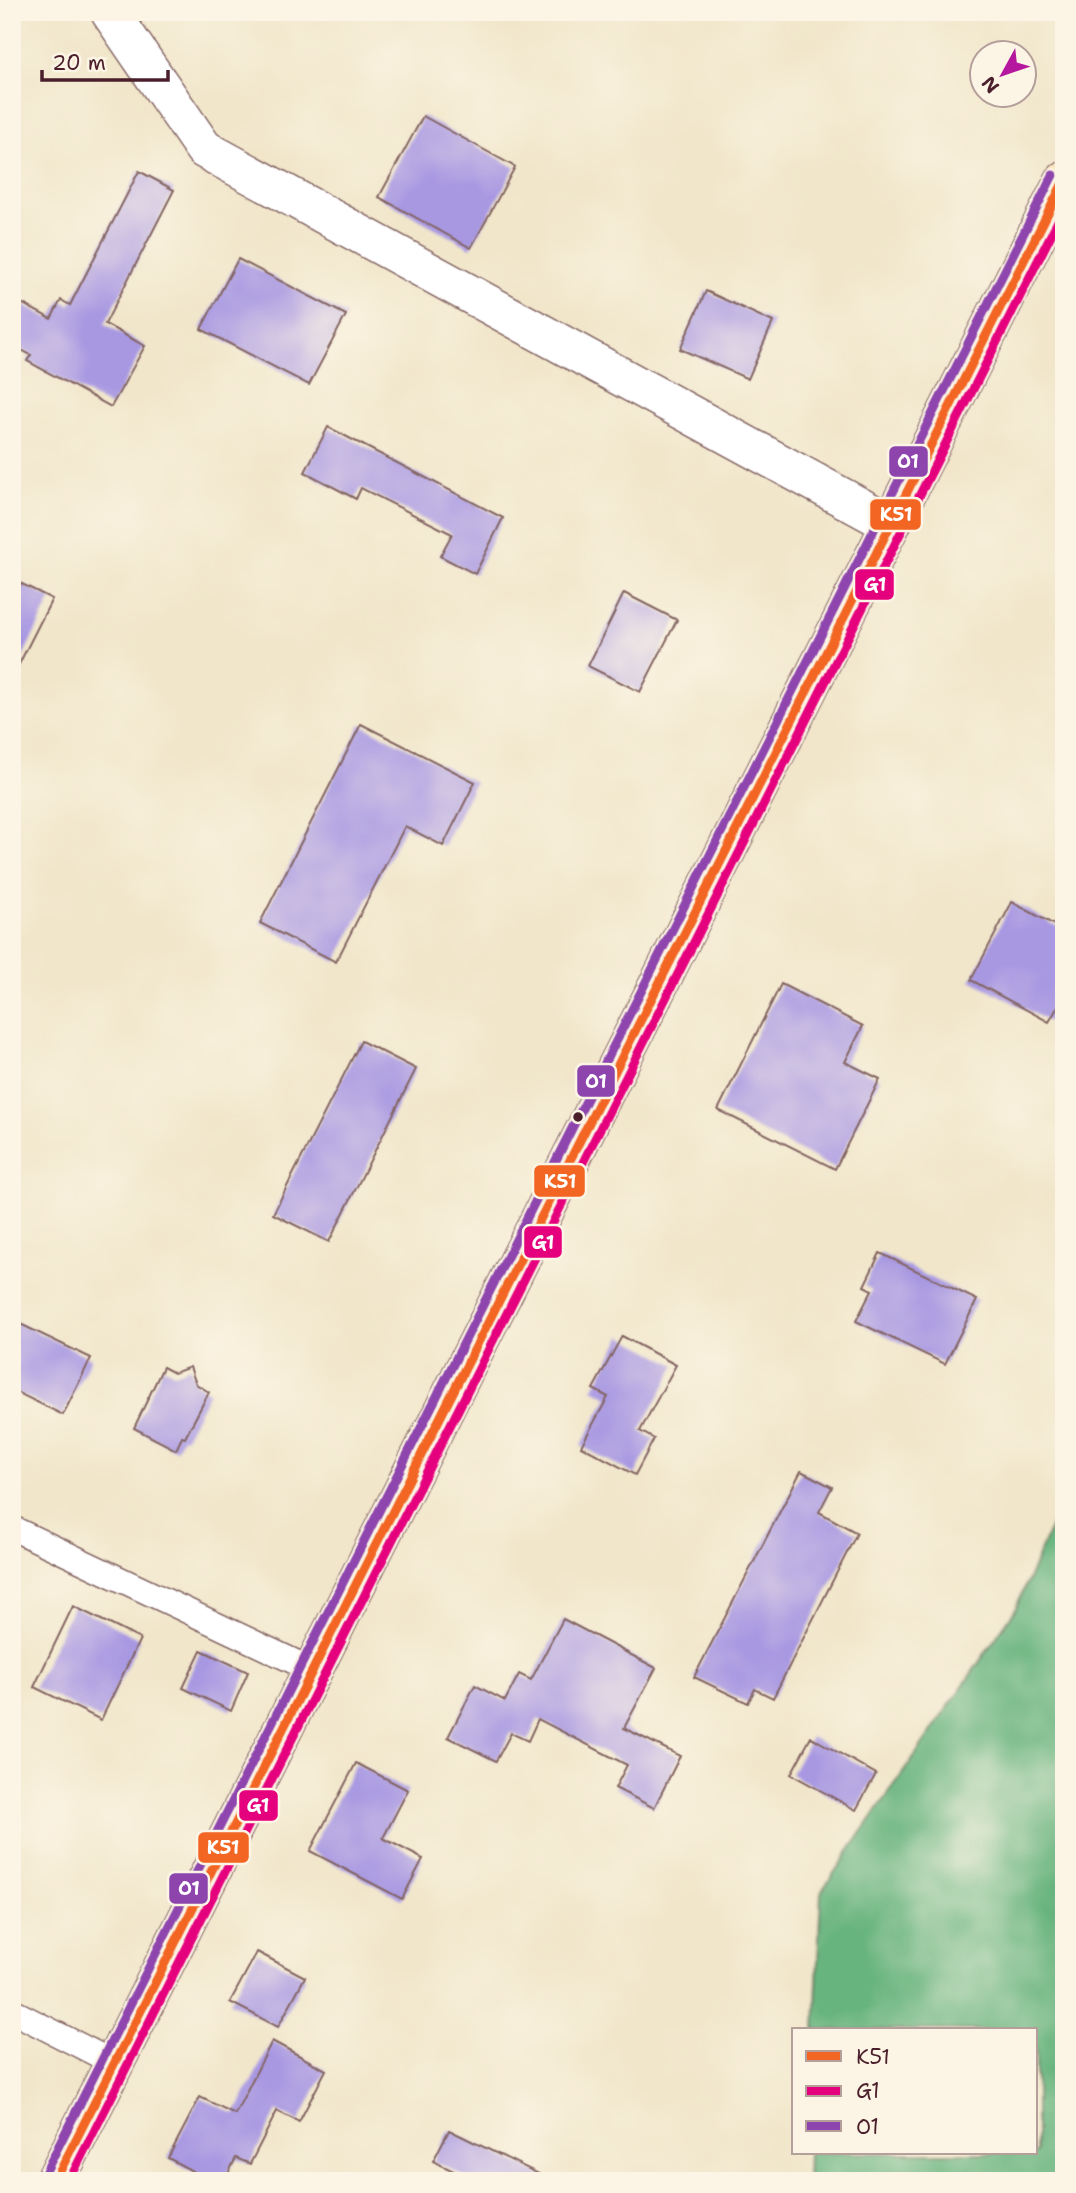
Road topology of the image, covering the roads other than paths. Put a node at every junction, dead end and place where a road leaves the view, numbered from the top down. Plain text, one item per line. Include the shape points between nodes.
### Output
1 (110, 12) edge
2 (1064, 181) edge
3 (891, 524) junction
4 (12, 1528) edge
5 (312, 1670) junction
6 (12, 2011) edge
7 (114, 2063) junction
8 (55, 2181) edge

1 - 3 street via 204,149
2 - 3 main road
3 - 5 main road
4 - 5 lane
5 - 7 main road
6 - 7 lane
7 - 8 main road

